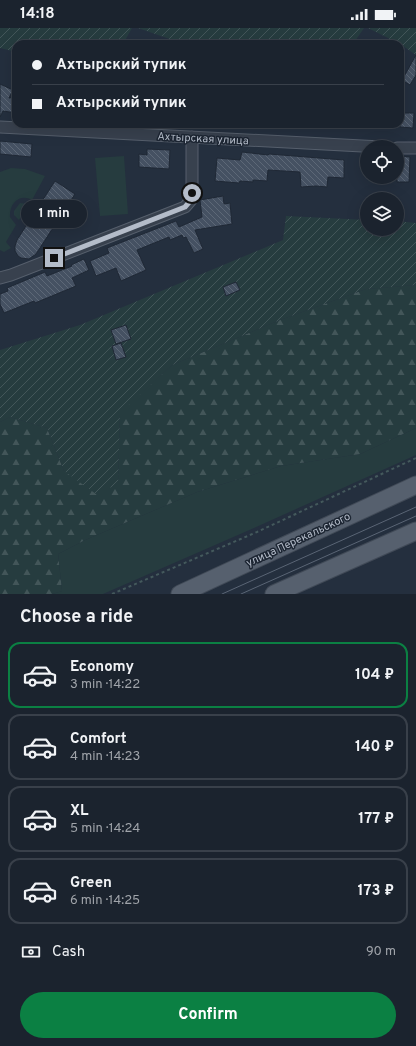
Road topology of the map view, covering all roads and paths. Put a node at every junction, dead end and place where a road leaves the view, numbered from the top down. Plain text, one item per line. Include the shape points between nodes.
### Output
1 (0, 127) edge
2 (12, 128) edge
3 (19, 128) edge
4 (192, 137) junction
5 (360, 146) edge
6 (404, 148) edge
7 (416, 148) edge
8 (0, 278) edge
9 (416, 458) edge
10 (416, 485) edge
11 (416, 532) edge
12 (112, 594) edge
13 (180, 594) edge
14 (274, 594) edge

1 - 2 street, Ахтырская улица
3 - 4 street, Ахтырская улица
4 - 5 street, Ахтырская улица
4 - 8 street via 192,193 191,200 185,207
6 - 7 street
9 - 12 path via 257,532
10 - 13 main road, улица Перекальского
11 - 14 main road

